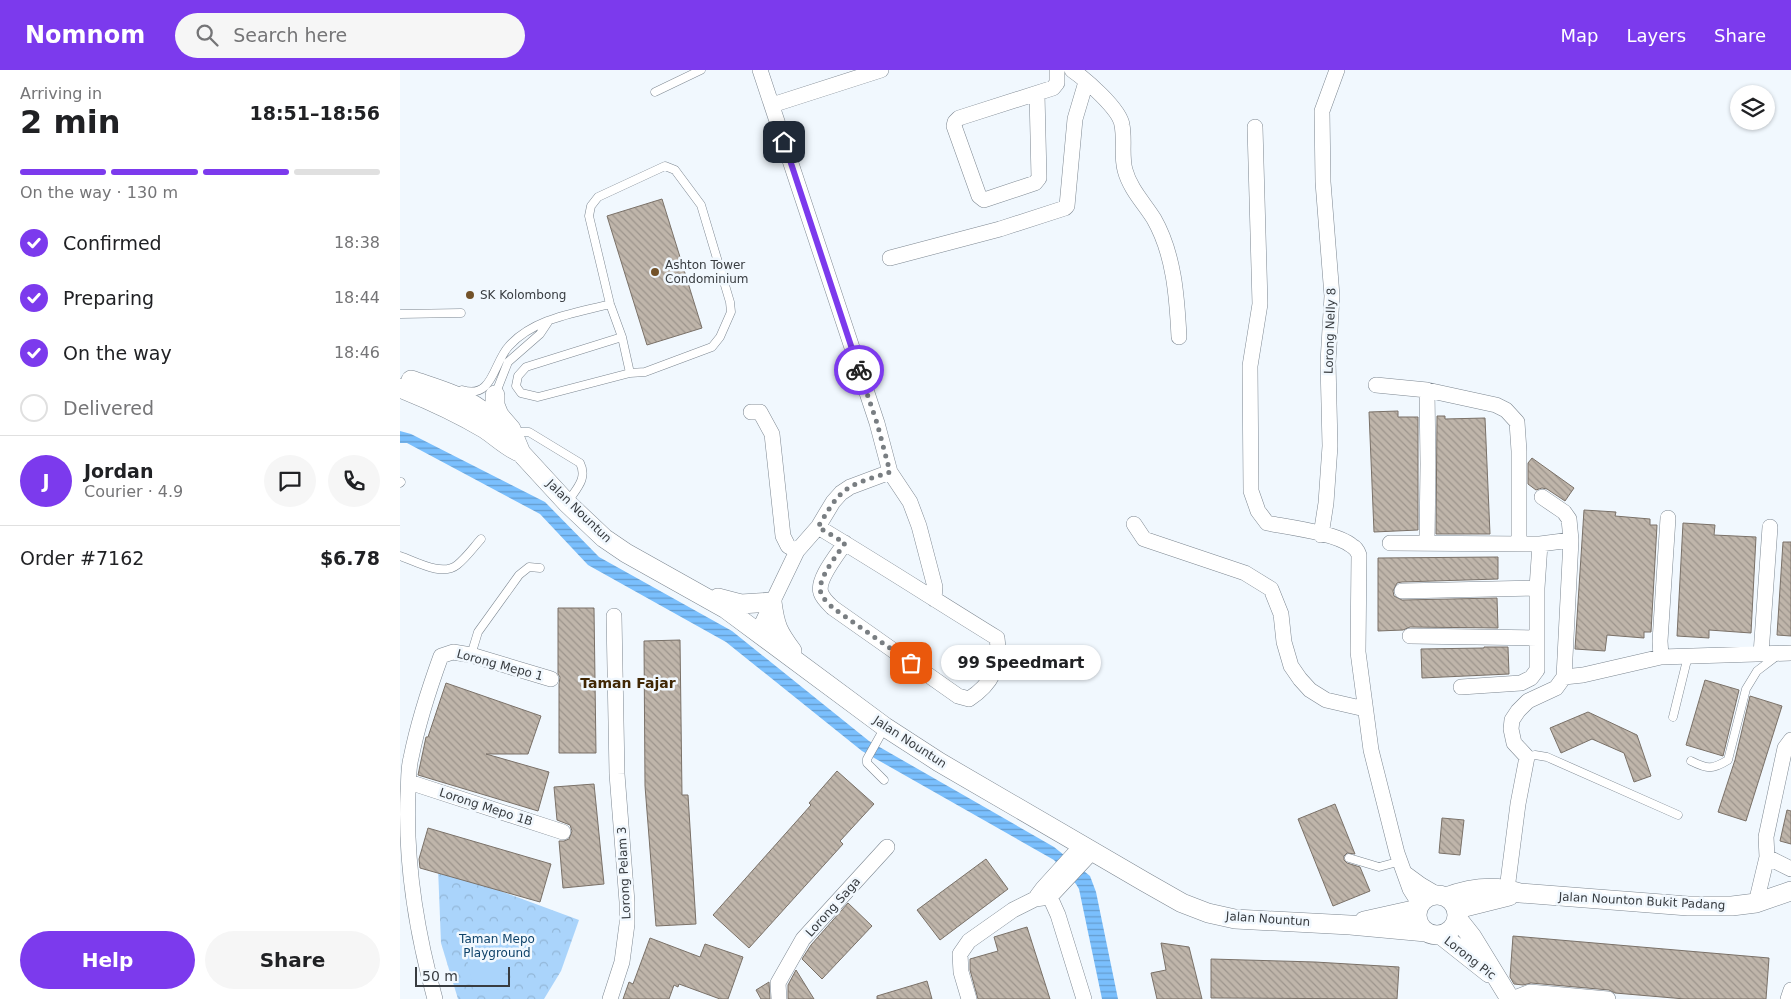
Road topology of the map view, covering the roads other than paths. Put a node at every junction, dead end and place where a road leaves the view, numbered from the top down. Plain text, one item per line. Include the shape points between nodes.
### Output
1 (701, 70) edge
2 (760, 70) edge
3 (881, 70) edge
4 (1072, 70) edge
5 (1337, 70) edge
6 (1057, 77) edge
7 (1086, 82) junction
8 (655, 92) dead end
9 (1038, 94) junction
10 (772, 105) junction
11 (1255, 127) dead end
12 (890, 258) dead end
13 (610, 304) junction
14 (461, 313) dead end
15 (400, 314) edge
16 (549, 321) junction
17 (622, 337) junction
18 (1179, 337) dead end
19 (630, 373) junction
20 (402, 381) edge
21 (1376, 385) dead end
22 (1427, 390) junction
23 (495, 395) junction
24 (420, 396) junction
25 (479, 407) junction
26 (751, 412) dead end
27 (513, 435) junction
28 (521, 453) junction
29 (890, 472) junction
30 (1542, 497) dead end
31 (567, 503) junction
32 (1668, 518) dead end
33 (1134, 524) dead end
34 (818, 527) junction
35 (1770, 527) dead end
36 (1321, 534) junction
37 (481, 539) dead end
38 (1571, 540) junction
39 (845, 543) junction
40 (1390, 543) dead end
41 (1427, 543) junction
42 (1519, 543) junction
43 (1540, 544) junction
44 (797, 551) junction
45 (400, 556) edge
46 (540, 568) dead end
47 (1537, 588) junction
48 (1402, 591) dead end
49 (696, 592) junction
50 (934, 599) junction
51 (772, 602) junction
52 (614, 616) dead end
53 (758, 632) junction
54 (1410, 636) dead end
55 (1537, 638) junction
56 (1786, 653) edge
57 (1761, 654) junction
58 (471, 655) junction
59 (1688, 656) junction
60 (1661, 657) junction
61 (803, 666) junction
62 (1564, 678) junction
63 (551, 679) dead end
64 (1461, 687) dead end
65 (1365, 709) junction
66 (1673, 717) dead end
67 (881, 734) junction
68 (1791, 740) edge
69 (1527, 757) junction
70 (1691, 761) dead end
71 (884, 780) dead end
72 (409, 782) junction
73 (1678, 815) dead end
74 (563, 832) dead end
75 (887, 847) dead end
76 (1087, 848) junction
77 (1767, 857) junction
78 (1349, 858) dead end
79 (1403, 867) junction
80 (1791, 869) edge
81 (1791, 891) edge
82 (1511, 893) junction
83 (1043, 895) junction
84 (1756, 904) junction
85 (1450, 906) junction
86 (1419, 907) junction
87 (1350, 925) junction
88 (1434, 933) junction
89 (1500, 981) junction
90 (1791, 990) edge
91 (435, 999) edge
92 (610, 999) edge
93 (779, 999) edge
94 (969, 999) edge
95 (1084, 999) edge
96 (1511, 999) edge
97 (1608, 999) edge
98 (1788, 999) edge

1 - 8 lane
2 - 10 street
3 - 10 street
4 - 7 street
5 - 36 street, Lorong Nelly 8 via 1322,110 1323,182 1332,296 1328,362 1330,446
6 - 9 street via 1053,88
7 - 12 street via 1075,119 1065,208
7 - 18 street via 1116,110 1122,123 1125,170 1165,245 1177,289
9 - 9 street via 1039,178 1035,183 984,200 979,196 955,122 959,118
10 - 29 street via 877,423
11 - 36 street via 1260,304 1250,366 1251,491 1258,511 1267,523
13 - 16 lane
13 - 17 lane
13 - 19 lane via 589,216 591,206 598,197 665,166 670,167 701,205 731,312 712,347 645,372
14 - 15 lane
16 - 20 lane via 522,334 509,346 490,382 474,393 420,377
16 - 23 lane via 540,334 508,362
17 - 19 lane
17 - 19 lane via 526,367 520,372 516,386 521,393 538,398
20 - 24 street, Jalan Nountun
20 - 25 street via 451,393
21 - 22 street
22 - 41 street
22 - 42 street via 1496,404 1517,422
23 - 25 street
23 - 27 street, Jalan Nountun via 499,415
24 - 25 street, Jalan Nountun via 427,392 473,410
24 - 28 street, Jalan Nountun via 455,412
25 - 27 street via 506,433
26 - 44 street via 760,412 772,434 783,536 788,546
27 - 28 street, Jalan Nountun
27 - 31 lane via 529,432 580,462 584,470 583,479
28 - 31 street, Jalan Nountun
29 - 34 street via 841,493
29 - 50 street via 910,502 916,518 933,578
30 - 38 street via 1564,512 1569,520
31 - 49 street, Jalan Nountun via 604,538
32 - 60 street
33 - 65 street via 1144,539 1245,573 1271,590 1281,614 1291,666 1300,679 1326,700
34 - 39 street
34 - 44 street
35 - 57 street
36 - 65 street via 1352,545 1359,555 1358,652
37 - 45 lane via 450,569 439,570
38 - 43 street
38 - 62 street
39 - 50 street
39 - 50 street via 822,579 820,591 824,599 958,696 969,699 982,690 995,670 999,652 996,638
40 - 41 street
41 - 42 street
42 - 43 street
43 - 47 street
44 - 51 street
46 - 58 lane via 529,568 519,575 478,632
47 - 48 street
47 - 55 street
49 - 51 street via 740,604
49 - 53 street, Jalan Nountun
51 - 53 street
51 - 61 street via 777,631
52 - 92 street, Lorong Pelam 3 via 617,774 627,924 622,962
53 - 61 street, Jalan Nountun
54 - 55 street
55 - 64 street via 1537,670 1531,678 1521,683
56 - 57 street
56 - 70 lane via 1757,671 1746,689 1728,760 1716,768
57 - 59 street
58 - 63 street, Lorong Mepo 1
58 - 72 street, Lorong Mepo 1 via 453,652 441,656 410,760
59 - 60 street
59 - 66 lane
60 - 62 street
61 - 67 street, Jalan Nountun
62 - 69 street via 1556,688 1528,701 1512,720 1510,730 1514,744
65 - 79 street via 1371,750
67 - 71 lane via 867,763
67 - 76 street, Jalan Nountun via 939,762
68 - 77 street via 1784,748 1766,837
69 - 73 lane via 1547,758
69 - 82 street via 1518,804
72 - 74 street, Lorong Mepo 1B
72 - 91 street, Lorong Mepo 1 via 409,857 427,971
75 - 93 street, Lorong Saga via 803,939 778,983
76 - 83 street
76 - 87 street, Jalan Nountun via 1182,903 1208,913 1235,919
77 - 80 street
77 - 84 street
78 - 79 lane via 1379,867
79 - 85 street via 1421,886
79 - 86 street
81 - 84 street, Jalan Nounton Bukit Padang
82 - 84 street, Jalan Nounton Bukit Padang via 1688,906
82 - 85 street, Jalan Nounton Bukit Padang via 1474,889
83 - 94 street via 1013,910 969,941 960,954 961,972
83 - 95 street via 1058,915
85 - 86 street, Jalan Nountun via 1428,898
85 - 88 street via 1452,929
85 - 89 street, Lorong Pic
86 - 87 street, Jalan Nountun
86 - 88 street via 1418,922
87 - 88 street, Jalan Nountun
88 - 89 street, Lorong Pic
89 - 96 street, Lorong Pic
90 - 98 street
96 - 97 street via 1530,992

